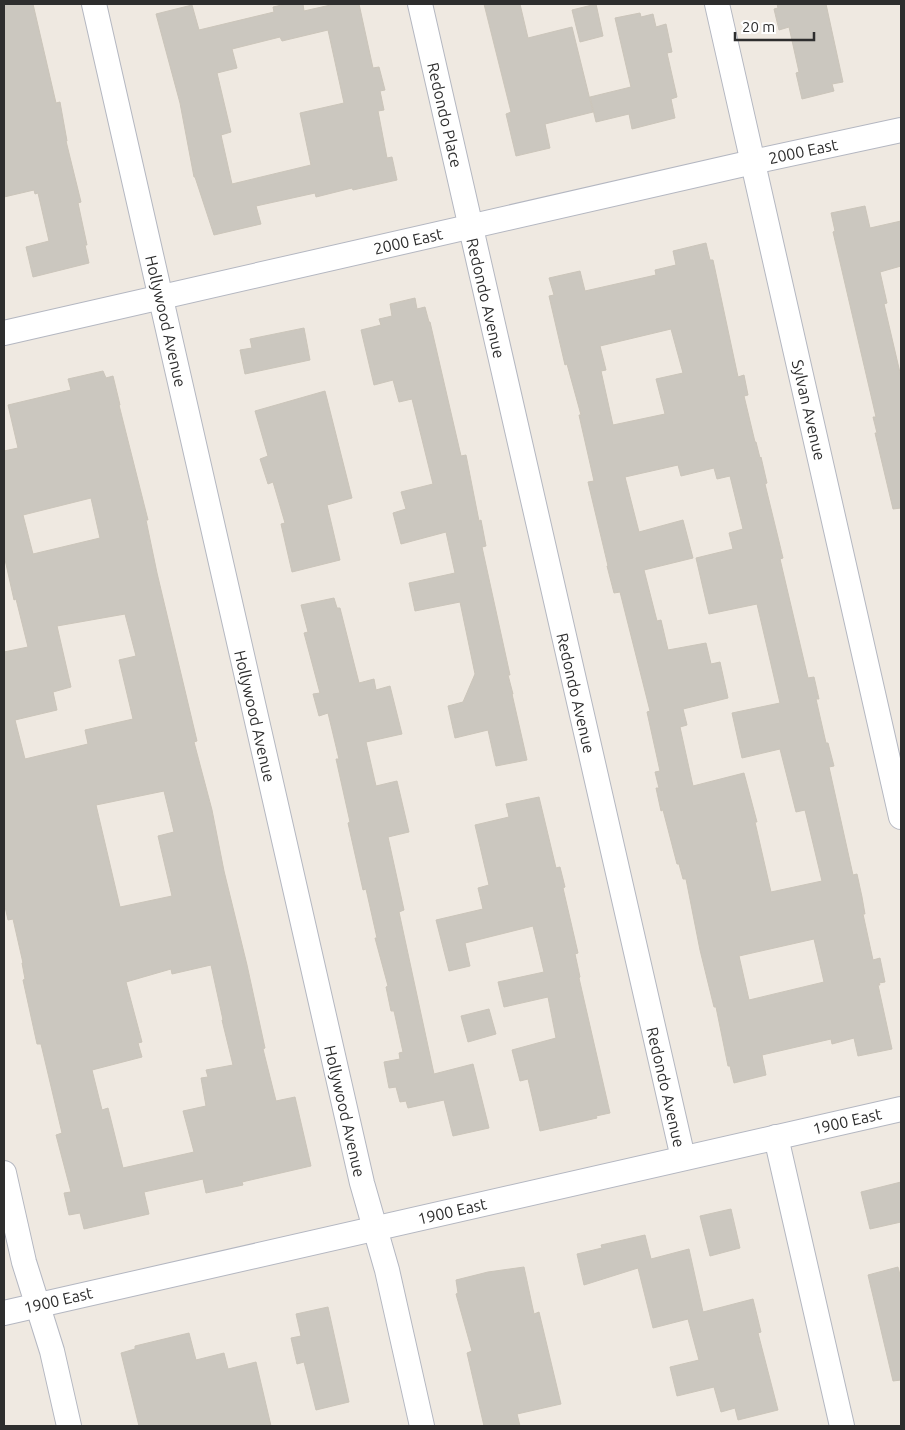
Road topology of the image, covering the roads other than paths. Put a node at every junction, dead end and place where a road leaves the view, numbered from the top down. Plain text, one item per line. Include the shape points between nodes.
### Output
1 (94, 4) edge
2 (420, 4) edge
3 (717, 4) edge
4 (901, 130) edge
5 (753, 162) junction
6 (470, 227) junction
7 (161, 297) junction
8 (4, 333) edge
9 (901, 817) edge
10 (901, 1109) edge
11 (776, 1137) junction
12 (683, 1158) junction
13 (4, 1173) edge
14 (375, 1228) junction
15 (38, 1305) junction
16 (4, 1313) edge
17 (69, 1426) edge
18 (422, 1426) edge
19 (842, 1426) edge

1 - 7 street, Hollywood Avenue
2 - 6 street, Redondo Place
3 - 5 street, Sylvan Avenue
4 - 5 street, 2000 East
5 - 6 street, 2000 East
5 - 9 street, Sylvan Avenue
6 - 7 street, 2000 East
6 - 12 street, Redondo Avenue
7 - 8 street, 2000 East
7 - 14 street, Hollywood Avenue via 359,1174
10 - 11 street, 1900 East
11 - 12 street, 1900 East
11 - 19 street
12 - 14 street, 1900 East
13 - 15 street via 24,1262
14 - 15 street, 1900 East
14 - 18 street, Hollywood Avenue
15 - 16 street, 1900 East
15 - 17 street

